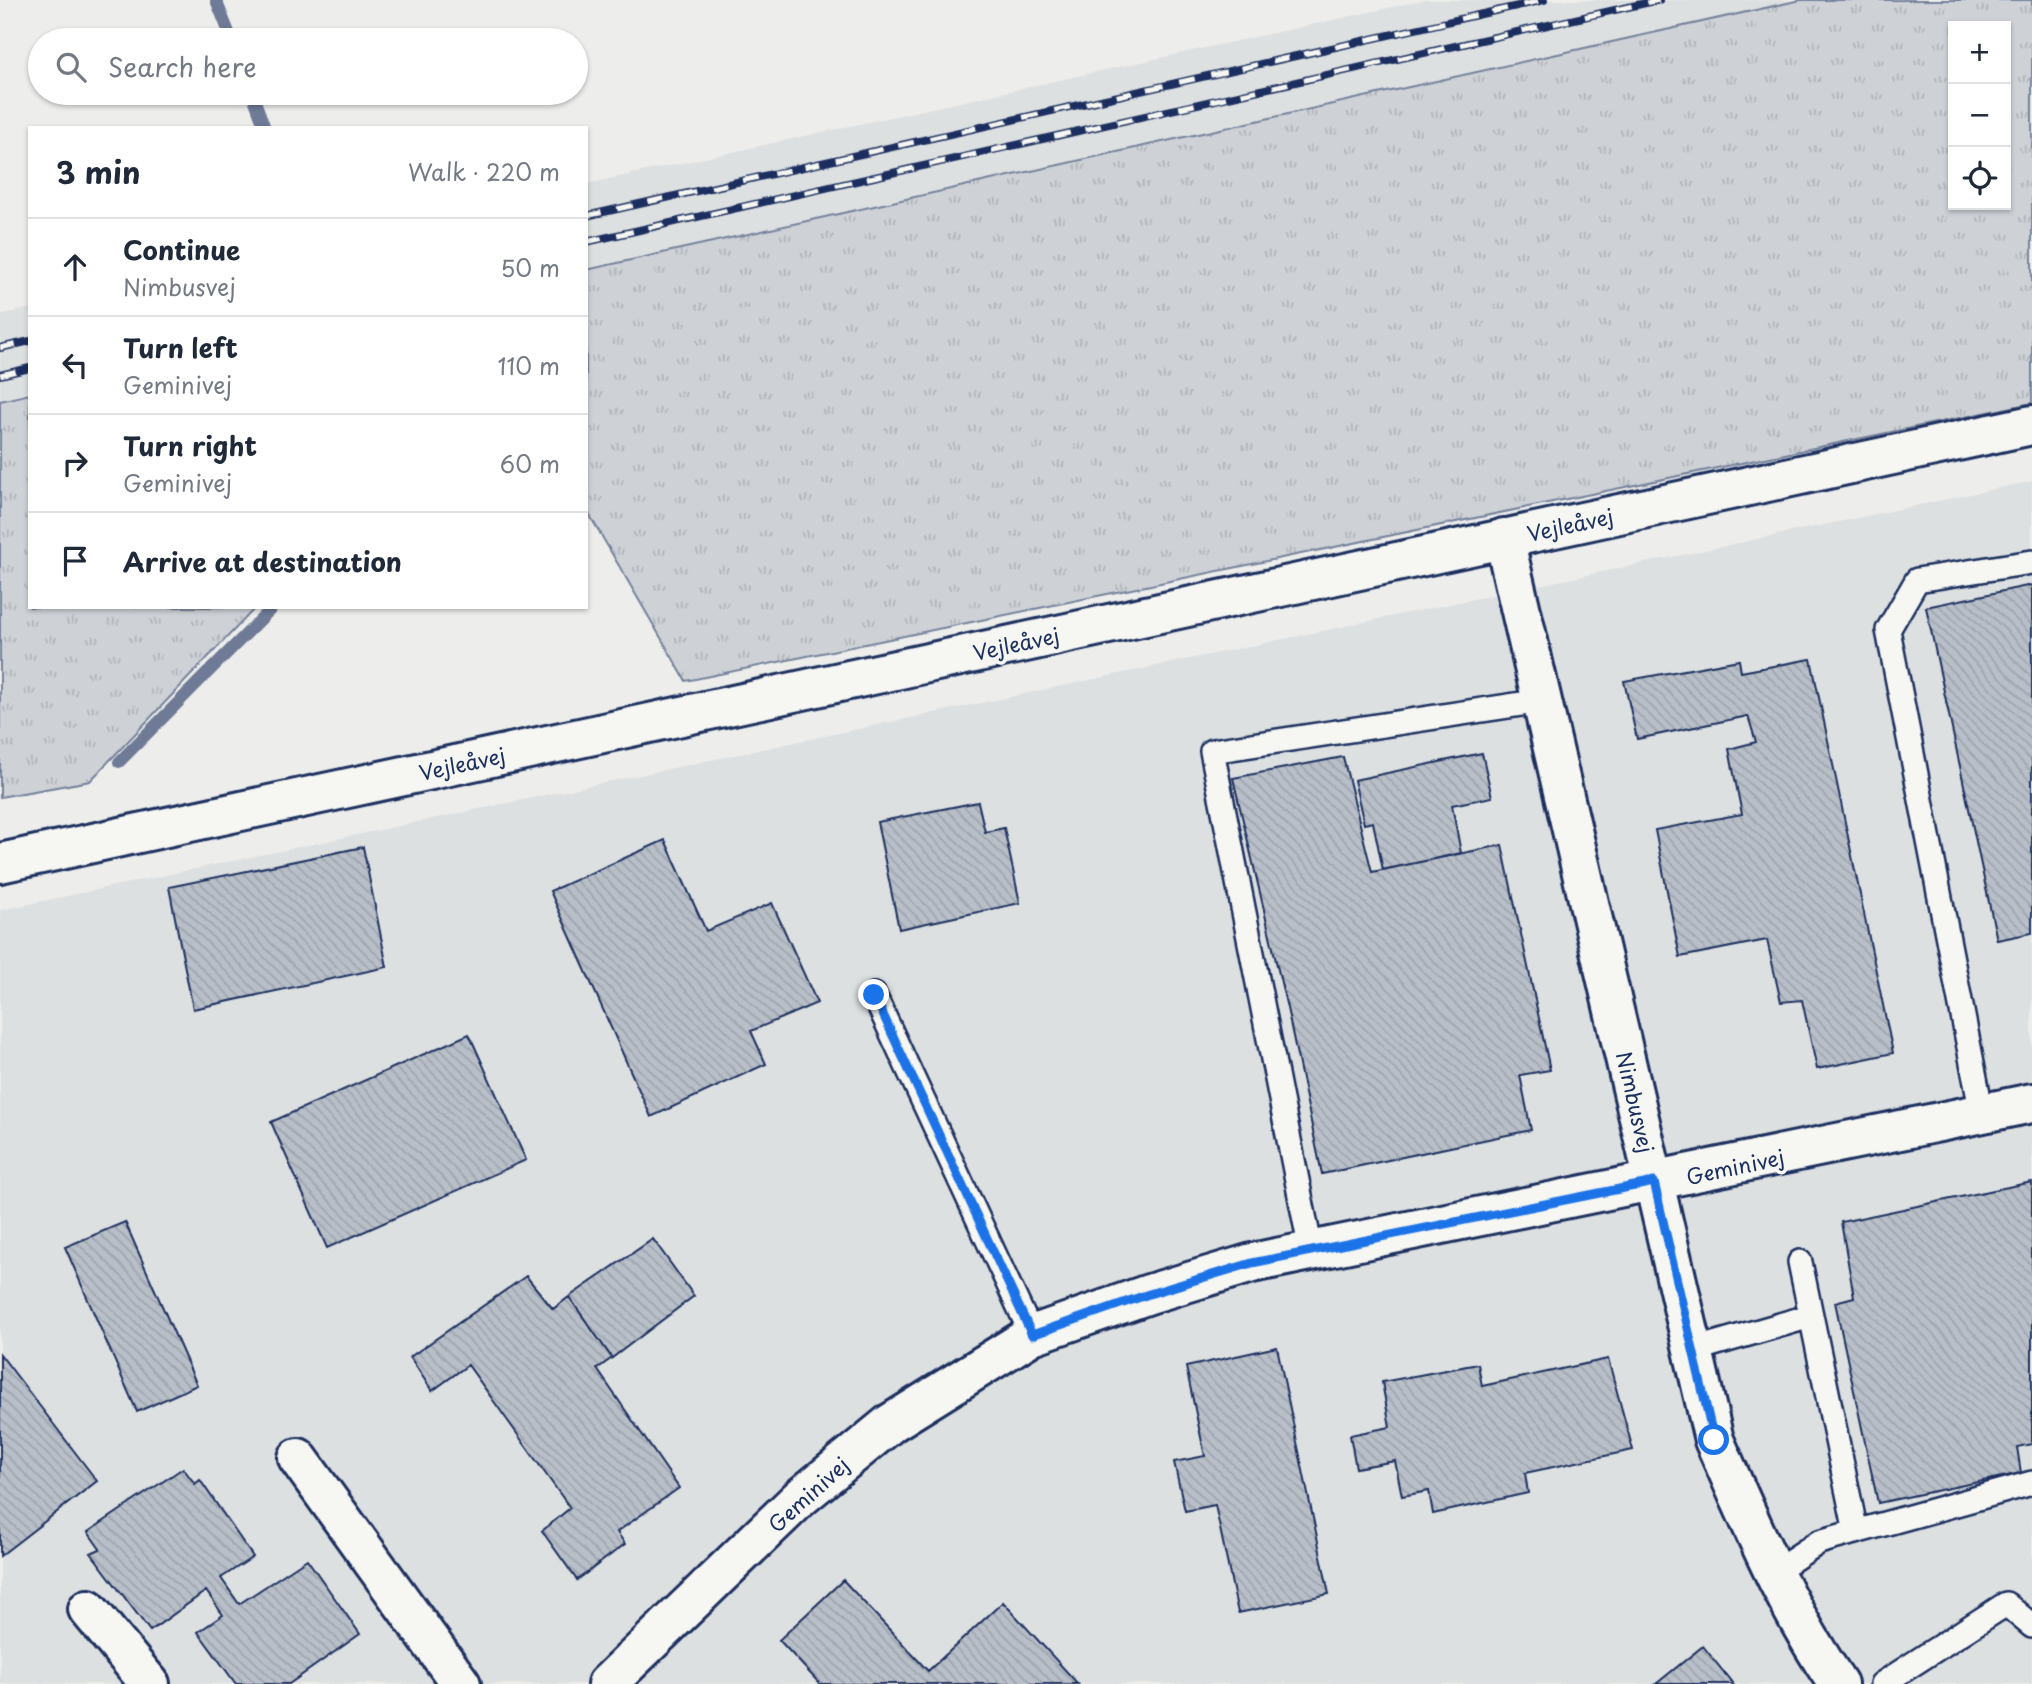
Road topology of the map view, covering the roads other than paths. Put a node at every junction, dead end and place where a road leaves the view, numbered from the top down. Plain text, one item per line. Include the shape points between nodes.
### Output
1 (2032, 425) edge
2 (1504, 538) junction
3 (2032, 562) edge
4 (1542, 701) junction
5 (0, 863) edge
6 (874, 995) dead end
7 (2032, 1103) edge
8 (1982, 1114) junction
9 (1654, 1182) junction
10 (1311, 1251) junction
11 (1800, 1262) dead end
12 (1811, 1316) junction
13 (1032, 1335) junction
14 (1693, 1350) junction
15 (298, 1458) dead end
16 (2032, 1483) edge
17 (1856, 1532) junction
18 (1774, 1572) junction
19 (88, 1609) dead end
20 (2032, 1626) edge
21 (620, 1680) edge
22 (150, 1684) edge
23 (461, 1684) edge
24 (1838, 1684) edge
25 (1882, 1684) edge

1 - 2 street, Vejleåvej
2 - 4 street, Nimbusvej
2 - 5 street, Vejleåvej
3 - 8 lane via 1917,580 1888,630
4 - 9 street, Nimbusvej
4 - 10 lane via 1212,751
6 - 13 lane
7 - 8 street, Geminivej
8 - 9 street, Geminivej
9 - 10 street, Geminivej
9 - 14 street, Nimbusvej
10 - 13 street, Geminivej via 1252,1263 1149,1294
11 - 12 lane
12 - 14 lane
12 - 17 lane
13 - 21 street, Geminivej via 891,1423 801,1497
14 - 18 street, Nimbusvej via 1714,1440
15 - 23 street
16 - 17 lane
17 - 18 lane via 1819,1542
18 - 24 street, Nimbusvej
19 - 22 street
20 - 25 lane via 2006,1604

